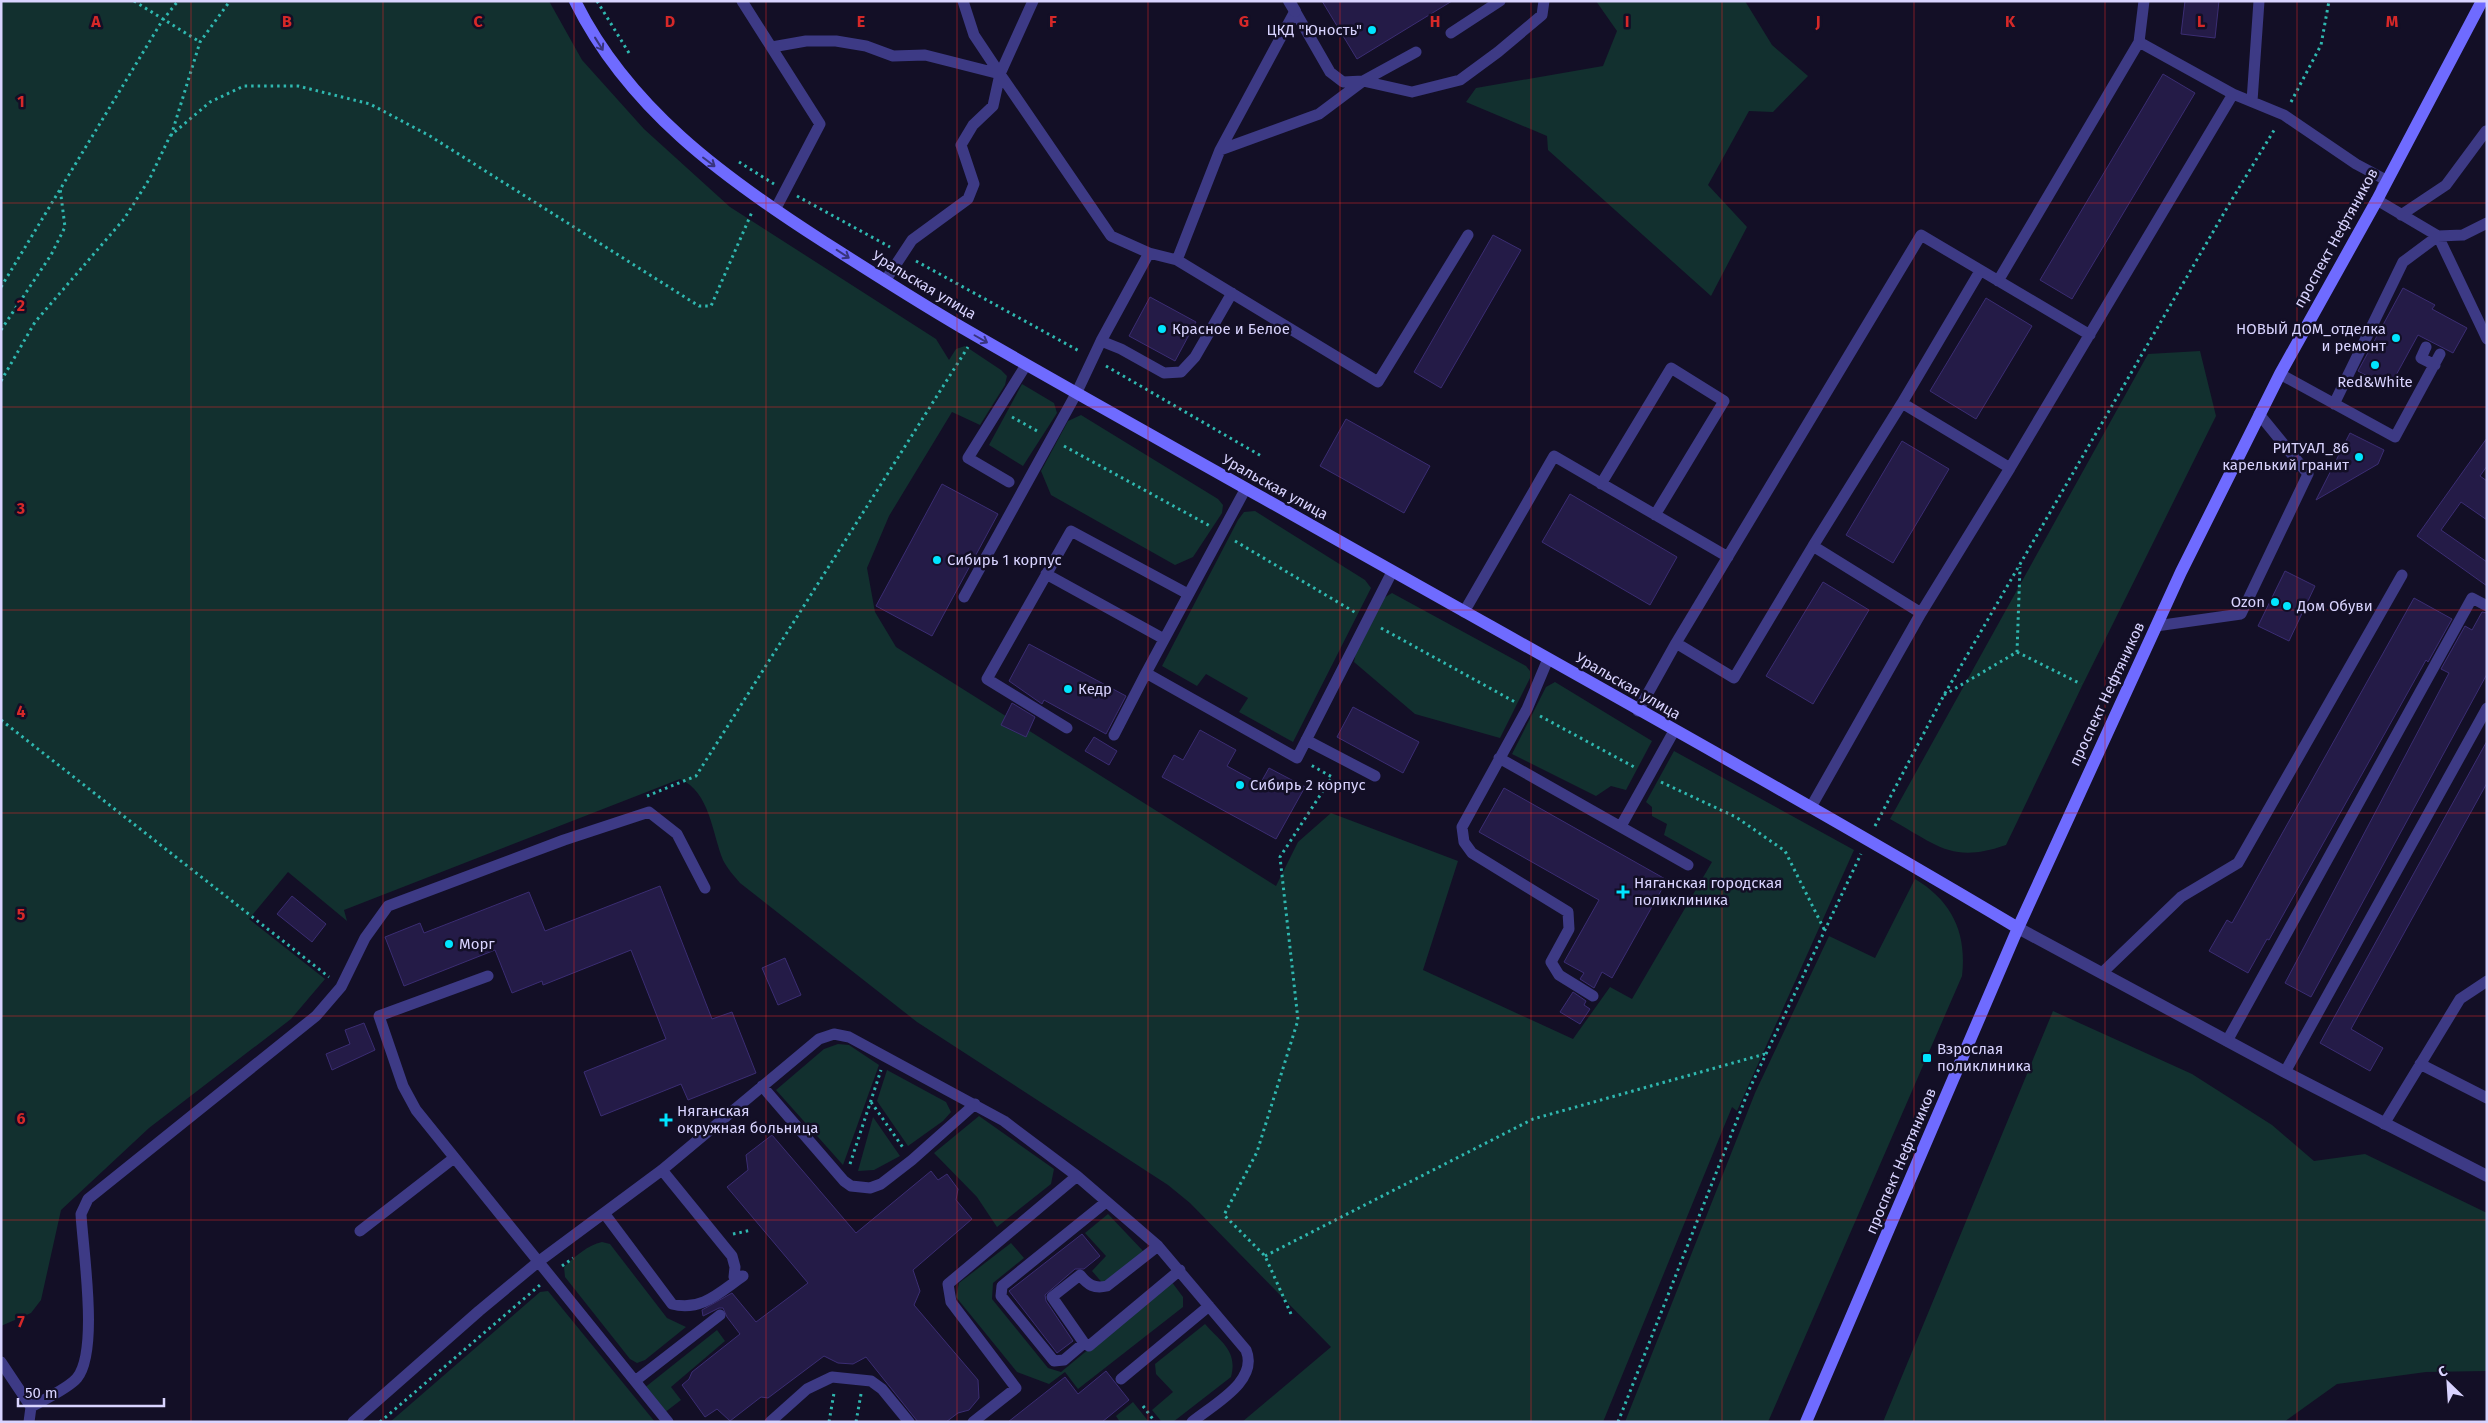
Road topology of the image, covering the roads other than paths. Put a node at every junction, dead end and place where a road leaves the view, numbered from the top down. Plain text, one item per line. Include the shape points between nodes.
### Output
1 (575, 1) edge
2 (742, 1) edge
3 (963, 1) edge
4 (1033, 1) edge
5 (1500, 1) edge
6 (1544, 1) edge
7 (2144, 1) edge
8 (2259, 1) edge
9 (2482, 1) edge
10 (1292, 6) edge
11 (1451, 33) dead end
12 (2139, 42) junction
13 (772, 47) junction
14 (1416, 52) dead end
15 (1000, 74) junction
16 (1363, 81) junction
17 (2233, 94) junction
18 (2252, 101) junction
19 (2486, 131) edge
20 (1220, 150) junction
21 (2386, 180) junction
22 (2375, 203) junction
23 (775, 210) junction
24 (2401, 214) junction
25 (2487, 223) edge
26 (1468, 235) dead end
27 (2438, 236) junction
28 (1149, 253) junction
29 (1177, 260) junction
30 (1980, 271) junction
31 (885, 281) junction
32 (1998, 281) junction
33 (1232, 293) junction
34 (2090, 335) junction
35 (2487, 339) edge
36 (1101, 341) junction
37 (2426, 347) dead end
38 (2440, 354) dead end
39 (1026, 365) junction
40 (2434, 365) junction
41 (2280, 374) junction
42 (1076, 394) junction
43 (1902, 403) junction
44 (2334, 404) junction
45 (2260, 414) junction
46 (2010, 468) junction
47 (1009, 482) dead end
48 (1601, 484) junction
49 (1246, 488) junction
50 (1655, 515) junction
51 (1813, 546) junction
52 (1728, 557) junction
53 (1392, 572) junction
54 (1046, 574) junction
55 (2402, 574) dead end
56 (1188, 594) junction
57 (964, 597) dead end
58 (2487, 606) edge
59 (1464, 612) junction
60 (1921, 613) junction
61 (2156, 626) junction
62 (1164, 639) junction
63 (1676, 643) junction
64 (1548, 659) junction
65 (1146, 673) junction
66 (2487, 708) edge
67 (1638, 711) junction
68 (1067, 728) dead end
69 (1674, 731) junction
70 (1114, 735) dead end
71 (1306, 740) junction
72 (1499, 758) junction
73 (1375, 776) dead end
74 (1811, 807) junction
75 (1620, 826) junction
76 (1688, 864) dead end
77 (705, 888) dead end
78 (2018, 928) junction
79 (2103, 972) junction
80 (488, 976) dead end
81 (2487, 980) edge
82 (1593, 996) dead end
83 (2227, 1041) junction
84 (2420, 1064) junction
85 (2285, 1072) junction
86 (762, 1086) junction
87 (2487, 1098) edge
88 (975, 1104) junction
89 (2384, 1124) junction
90 (454, 1158) junction
91 (662, 1170) junction
92 (1077, 1176) junction
93 (2487, 1176) edge
94 (1106, 1202) junction
95 (604, 1213) junction
96 (360, 1231) dead end
97 (1158, 1246) junction
98 (538, 1262) junction
99 (1180, 1270) junction
100 (1209, 1306) junction
101 (720, 1315) dead end
102 (1084, 1342) junction
103 (1, 1362) edge
104 (1121, 1379) dead end
105 (635, 1381) junction
106 (31, 1407) junction
107 (29, 1422) edge
108 (353, 1422) edge
109 (668, 1422) edge
110 (770, 1422) edge
111 (909, 1422) edge
112 (973, 1422) edge
113 (1192, 1422) edge
114 (1806, 1422) edge

1 -> 23 street, Уральская улица via 610,61 636,93 702,157
2 - 13 lane
3 - 15 lane via 974,34
4 - 15 lane
5 - 11 lane
6 - 16 lane via 1542,15 1460,80 1412,92
7 - 12 lane
8 - 18 lane
9 - 21 street, проспект Нефтяников
10 - 16 lane via 1330,72 1343,82
10 - 20 lane
12 - 17 lane
12 - 32 lane
13 - 15 lane via 806,41 836,41 866,46 893,56 925,55
13 - 23 lane via 820,124
14 - 16 lane
15 - 28 lane via 1111,236
15 - 31 lane via 993,106 973,125 961,145 974,184 968,199 912,240
16 - 20 lane via 1319,114
17 - 18 lane
17 - 34 lane
18 - 21 lane via 2284,115 2356,164
19 - 24 lane via 2446,186
20 - 29 lane
21 - 22 street, проспект Нефтяников
22 - 24 lane
22 - 41 street, проспект Нефтяников
23 -> 31 street, Уральская улица
24 - 27 lane
25 - 27 lane via 2463,234
26 - 33 lane via 1378,382
27 - 35 lane
27 - 44 lane via 2403,262
28 - 29 lane
28 - 36 lane
29 - 33 lane
30 - 32 lane
30 - 43 lane
30 - 52 lane via 1921,235
31 -> 39 street, Уральская улица
32 - 34 lane
33 - 36 lane via 1195,357 1181,372 1164,373
34 - 46 lane
36 - 42 lane
37 - 40 lane via 2421,358
38 - 40 lane
39 - 42 street, Уральская улица
39 - 47 lane via 968,458
40 - 44 lane via 2396,437
41 - 44 lane
41 - 45 street, проспект Нефтяников
42 - 49 street, Уральская улица
42 - 57 lane
43 - 46 lane
43 - 51 lane
45 - 61 street, проспект Нефтяников
45 - 61 lane via 2308,474 2241,614
46 - 60 lane
48 - 50 lane
48 - 50 lane via 1671,368 1724,401
48 - 59 lane via 1554,456
49 - 53 street, Уральская улица
49 - 56 lane
50 - 52 lane
51 - 60 lane
51 - 63 lane via 1734,678
52 - 63 lane
53 - 59 street, Уральская улица
53 - 71 lane
54 - 56 lane via 1071,531
54 - 62 lane
54 - 68 lane via 987,679
55 - 79 lane via 2238,863 2182,897
56 - 62 lane
58 - 83 lane via 2472,598
59 - 64 street, Уральская улица
60 - 74 lane
61 - 78 street, проспект Нефтяников
62 - 65 lane
63 - 67 lane
64 - 67 street, Уральская улица
64 - 72 lane via 1527,709
65 - 70 lane
65 - 71 lane via 1297,758
66 - 85 lane
67 - 69 street, Уральская улица
69 - 74 street, Уральская улица
69 - 75 lane
71 - 73 lane
72 - 75 lane
72 - 82 lane via 1462,827 1464,842 1472,853 1568,912 1569,929 1551,962 1559,975
74 - 78 street, Уральская улица
75 - 76 lane
77 - 106 lane via 677,834 649,812 388,906 365,938 341,987 316,1016 88,1199 81,1214 87,1358 77,1379
78 - 79 street
78 - 114 street, проспект Нефтяников
79 - 83 street
80 - 90 lane via 379,1016 403,1086 416,1110
81 - 84 lane via 2460,999
83 - 85 street
84 - 87 lane
84 - 89 lane
85 - 89 street
86 - 88 lane via 819,1039 834,1034 848,1038
86 - 88 lane via 844,1181 851,1186 870,1188 881,1184 912,1160
86 - 91 lane
88 - 92 lane via 1004,1120
89 - 93 street
90 - 96 lane
90 - 98 lane
91 - 95 lane
91 - 95 lane via 732,1256 734,1277 743,1276 701,1305 672,1304
92 - 94 lane
92 - 112 lane via 948,1284 950,1302 1016,1388
94 - 97 lane
94 - 102 lane via 1002,1286 1001,1296 1054,1361 1064,1360
95 - 98 lane
97 - 99 lane
97 - 102 lane via 1108,1286 1098,1288 1088,1284 1080,1275 1052,1298
98 - 105 lane
98 - 108 lane
99 - 100 lane
99 - 102 lane via 1089,1346
100 - 104 lane
100 - 113 lane via 1246,1350 1249,1370 1244,1380
101 - 105 lane
103 - 106 lane
105 - 109 lane
106 - 107 lane
110 - 111 lane via 807,1389 821,1380 836,1378 871,1381 882,1389

